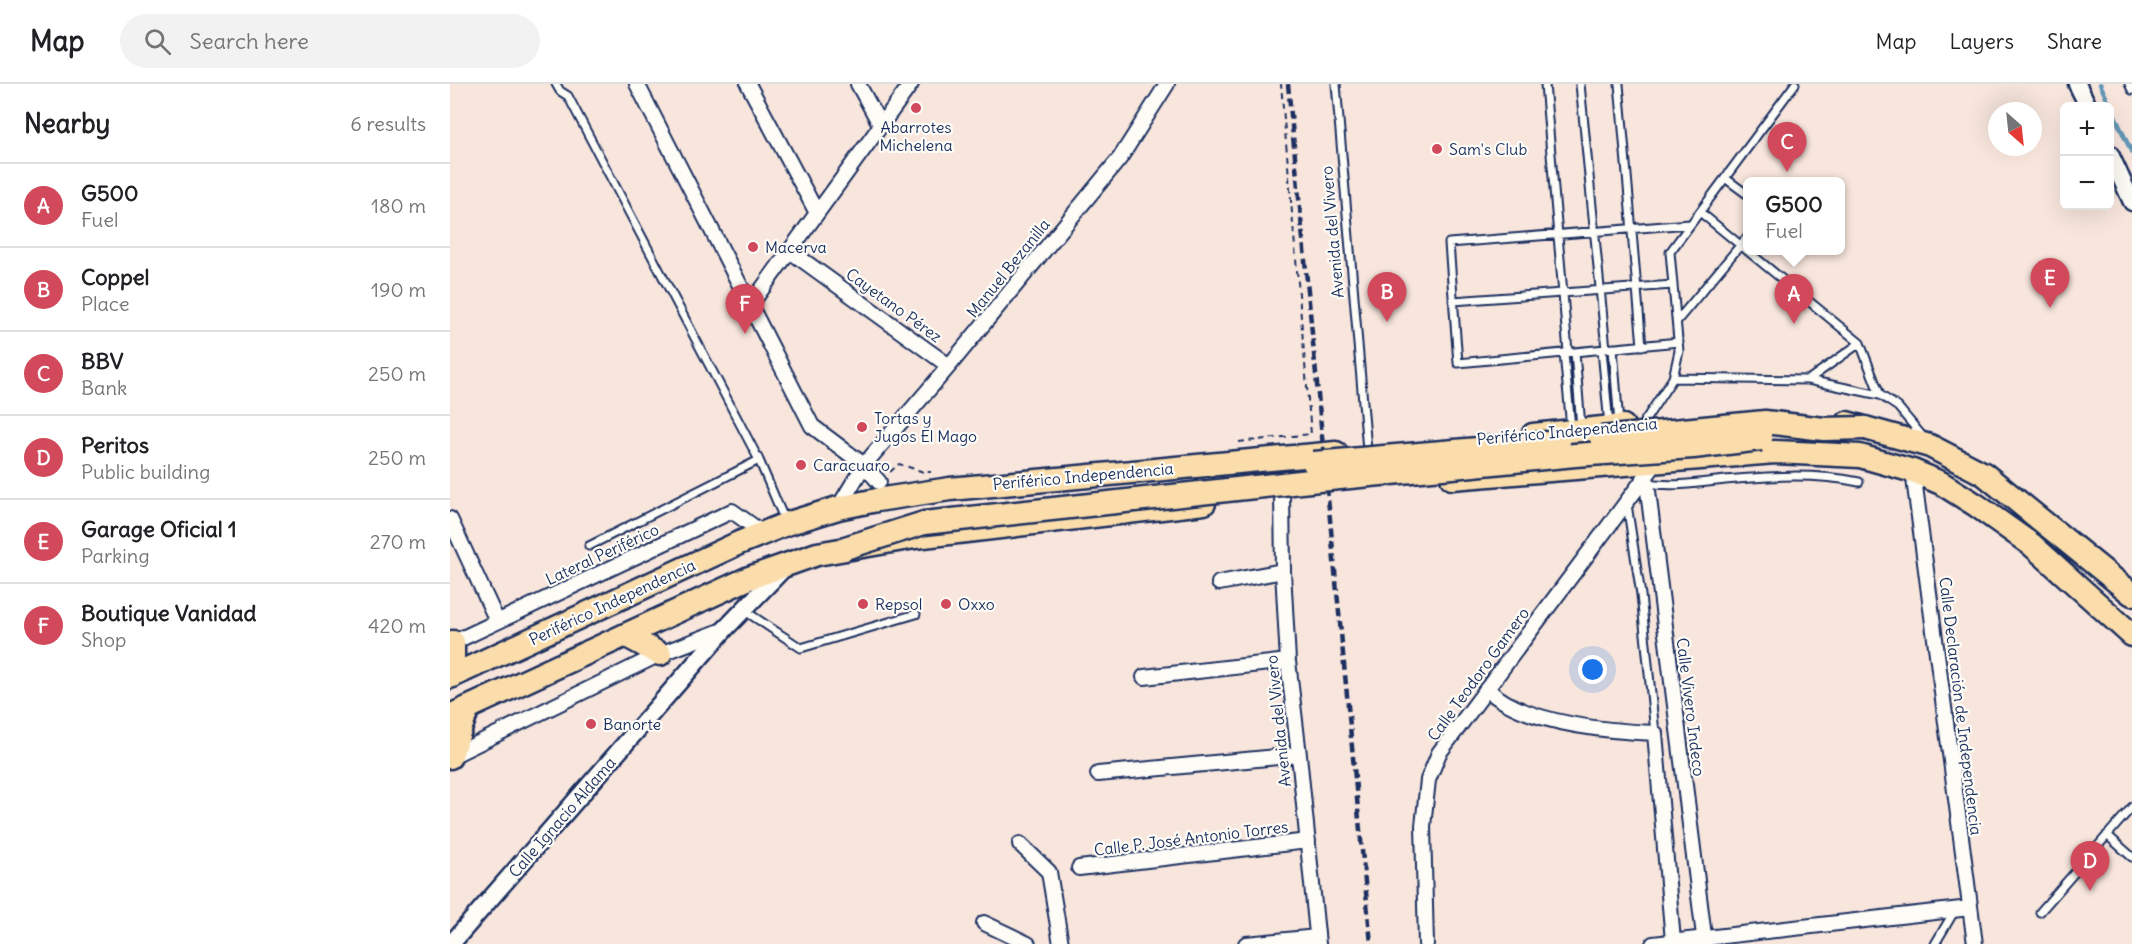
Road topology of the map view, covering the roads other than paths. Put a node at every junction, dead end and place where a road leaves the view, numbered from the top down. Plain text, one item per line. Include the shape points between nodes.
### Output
1 (556, 84) edge
2 (637, 84) edge
3 (748, 84) edge
4 (858, 84) edge
5 (911, 84) edge
6 (1167, 84) edge
7 (1336, 84) edge
8 (1545, 84) edge
9 (1580, 84) edge
10 (1619, 84) edge
11 (1795, 84) edge
12 (2077, 84) edge
13 (2129, 84) edge
14 (2132, 90) edge
15 (2086, 102) edge
16 (880, 126) junction
17 (2110, 156) edge
18 (1725, 178) junction
19 (1743, 191) edge
20 (2132, 202) edge
21 (1700, 212) junction
22 (817, 213) junction
23 (1690, 224) junction
24 (1633, 229) junction
25 (1595, 232) junction
26 (1559, 234) junction
27 (1743, 242) edge
28 (1740, 245) junction
29 (1743, 247) edge
30 (790, 250) junction
31 (1752, 255) edge
32 (1673, 285) junction
33 (1637, 287) junction
34 (1600, 290) junction
35 (1563, 292) junction
36 (1453, 301) junction
37 (751, 304) junction
38 (1677, 321) junction
39 (1679, 342) junction
40 (1860, 343) junction
41 (1642, 346) junction
42 (1607, 349) junction
43 (1569, 353) junction
44 (949, 366) junction
45 (1673, 378) junction
46 (1808, 380) junction
47 (1880, 395) junction
48 (1623, 426) junction
49 (1865, 428) junction
50 (1576, 431) junction
51 (1930, 446) junction
52 (1367, 450) junction
53 (1851, 456) junction
54 (759, 460) junction
55 (864, 465) junction
56 (1332, 471) junction
57 (1913, 471) junction
58 (1650, 472) junction
59 (1859, 483) dead end
60 (878, 491) junction
61 (1282, 494) junction
62 (1626, 501) junction
63 (838, 508) junction
64 (450, 519) edge
65 (786, 524) junction
66 (764, 534) junction
67 (589, 546) dead end
68 (845, 548) junction
69 (789, 563) junction
70 (1283, 571) junction
71 (1219, 583) dead end
72 (2132, 594) edge
73 (744, 610) junction
74 (916, 614) dead end
75 (497, 621) junction
76 (725, 629) junction
77 (625, 635) junction
78 (2132, 635) edge
79 (452, 643) edge
80 (660, 654) junction
81 (1287, 661) junction
82 (451, 676) edge
83 (1144, 677) dead end
84 (1487, 689) junction
85 (459, 712) edge
86 (1655, 733) junction
87 (1299, 755) junction
88 (450, 757) edge
89 (1098, 774) dead end
90 (2132, 807) edge
91 (2107, 835) junction
92 (1308, 841) junction
93 (1020, 844) dead end
94 (2132, 857) edge
95 (1079, 868) dead end
96 (1971, 908) junction
97 (1954, 910) junction
98 (2040, 912) dead end
99 (984, 922) dead end
100 (1318, 940) edge
101 (1673, 941) junction
102 (1704, 941) edge
103 (451, 944) edge
104 (1028, 944) edge
105 (1061, 944) edge
106 (1246, 944) edge
107 (1426, 944) edge
108 (1653, 944) edge
109 (1935, 944) edge
110 (1975, 944) edge

1 - 54 lane via 568,96
2 - 37 street
3 - 22 street
4 - 16 street
5 - 16 street
6 - 44 street, Manuel Bezanilla via 1120,158
7 - 52 lane, Avenida del Vivero
8 - 26 lane
9 - 25 lane
10 - 24 lane
11 - 18 lane
12 - 15 street
13 - 14 lane
16 - 22 street
17 - 20 street
18 - 19 lane
18 - 21 lane
21 - 23 lane
21 - 28 lane
22 - 30 street
23 - 24 lane
23 - 32 lane via 1670,252
24 - 25 lane
24 - 33 lane
25 - 26 lane
25 - 34 lane
26 - 35 lane
26 - 36 lane via 1449,243
27 - 28 lane
28 - 29 lane
28 - 38 lane
30 - 37 street
30 - 44 street, Cayetano Pérez
31 - 40 lane
32 - 33 lane
32 - 38 lane
33 - 34 lane
33 - 41 lane
34 - 35 lane
34 - 42 lane
35 - 36 lane
35 - 43 lane
36 - 43 lane via 1458,363
37 - 55 street via 812,426
38 - 39 lane
39 - 41 lane
39 - 45 lane
40 - 46 lane
40 - 47 lane
41 - 42 lane
42 - 43 lane
42 - 48 lane
42 - 48 lane
43 - 50 lane
43 - 50 lane
44 - 55 street, Manuel Bezanilla
45 - 46 lane
45 - 48 lane
46 - 47 lane
47 - 51 lane via 1898,407
48 - 49 highway, Periférico Independencia via 1759,414 1839,421
48 - 50 highway, Periférico Independencia
49 - 51 highway, Periférico Independencia
49 - 56 highway, bridge via 1824,429 1765,422
50 - 52 highway, Periférico Independencia
51 - 72 highway, Periférico Independencia via 1984,474
52 - 56 highway, Periférico Independencia
53 - 56 highway, bridge via 1761,439
53 - 57 highway, Periférico Independencia
53 - 58 highway, Periférico Independencia via 1775,452
54 - 65 lane
54 - 67 lane
55 - 60 street
55 - 63 street, Manuel Bezanilla
56 - 58 highway, Periférico Independencia
56 - 60 highway, Periférico Independencia
56 - 61 highway, Periférico Independencia
56 - 63 highway, bridge via 952,496 880,509
56 - 68 highway, bridge via 924,523
57 - 78 highway, Periférico Independencia via 1941,483 2031,544
57 - 96 street, Calle Declaración de Independencia
58 - 59 lane via 1665,486 1822,476
58 - 62 street, Calle Teodoro Gamero
58 - 102 street, Calle Vivero Indeco
60 - 63 highway, Periférico Independencia
61 - 68 highway, Periférico Independencia
61 - 70 street, Avenida del Vivero
62 - 84 street, Calle Teodoro Gamero
62 - 86 lane via 1641,595
63 - 65 highway, Periférico Independencia
64 - 75 street
65 - 66 highway, Periférico Independencia
66 - 75 street, Lateral Periférico via 732,511
66 - 82 highway, Periférico Independencia
68 - 69 highway
69 - 73 street, Calle Ignacio Aldama
69 - 77 highway
70 - 71 street
70 - 81 street, Avenida del Vivero
73 - 74 lane via 801,648
73 - 76 street, Calle Ignacio Aldama
75 - 79 street, Lateral Periférico
76 - 80 street
76 - 103 street, Calle Ignacio Aldama
77 - 80 highway
77 - 85 highway
79 - 82 highway
80 - 88 street
81 - 83 street
81 - 87 street, Avenida del Vivero
84 - 86 street via 1497,698 1552,721
84 - 107 street, Calle Teodoro Gamero via 1439,753 1428,780 1423,826
85 - 88 highway
86 - 101 street
87 - 89 street
87 - 92 street, Avenida del Vivero
90 - 91 lane
91 - 94 lane
91 - 98 lane
92 - 95 street, Calle P. José Antonio Torres
92 - 100 street, Avenida del Vivero
93 - 105 street via 1049,872
96 - 97 street
96 - 110 street, Calle Declaración de Independencia
97 - 102 street
97 - 109 lane
99 - 104 street
100 - 106 street
101 - 102 street
101 - 108 street

